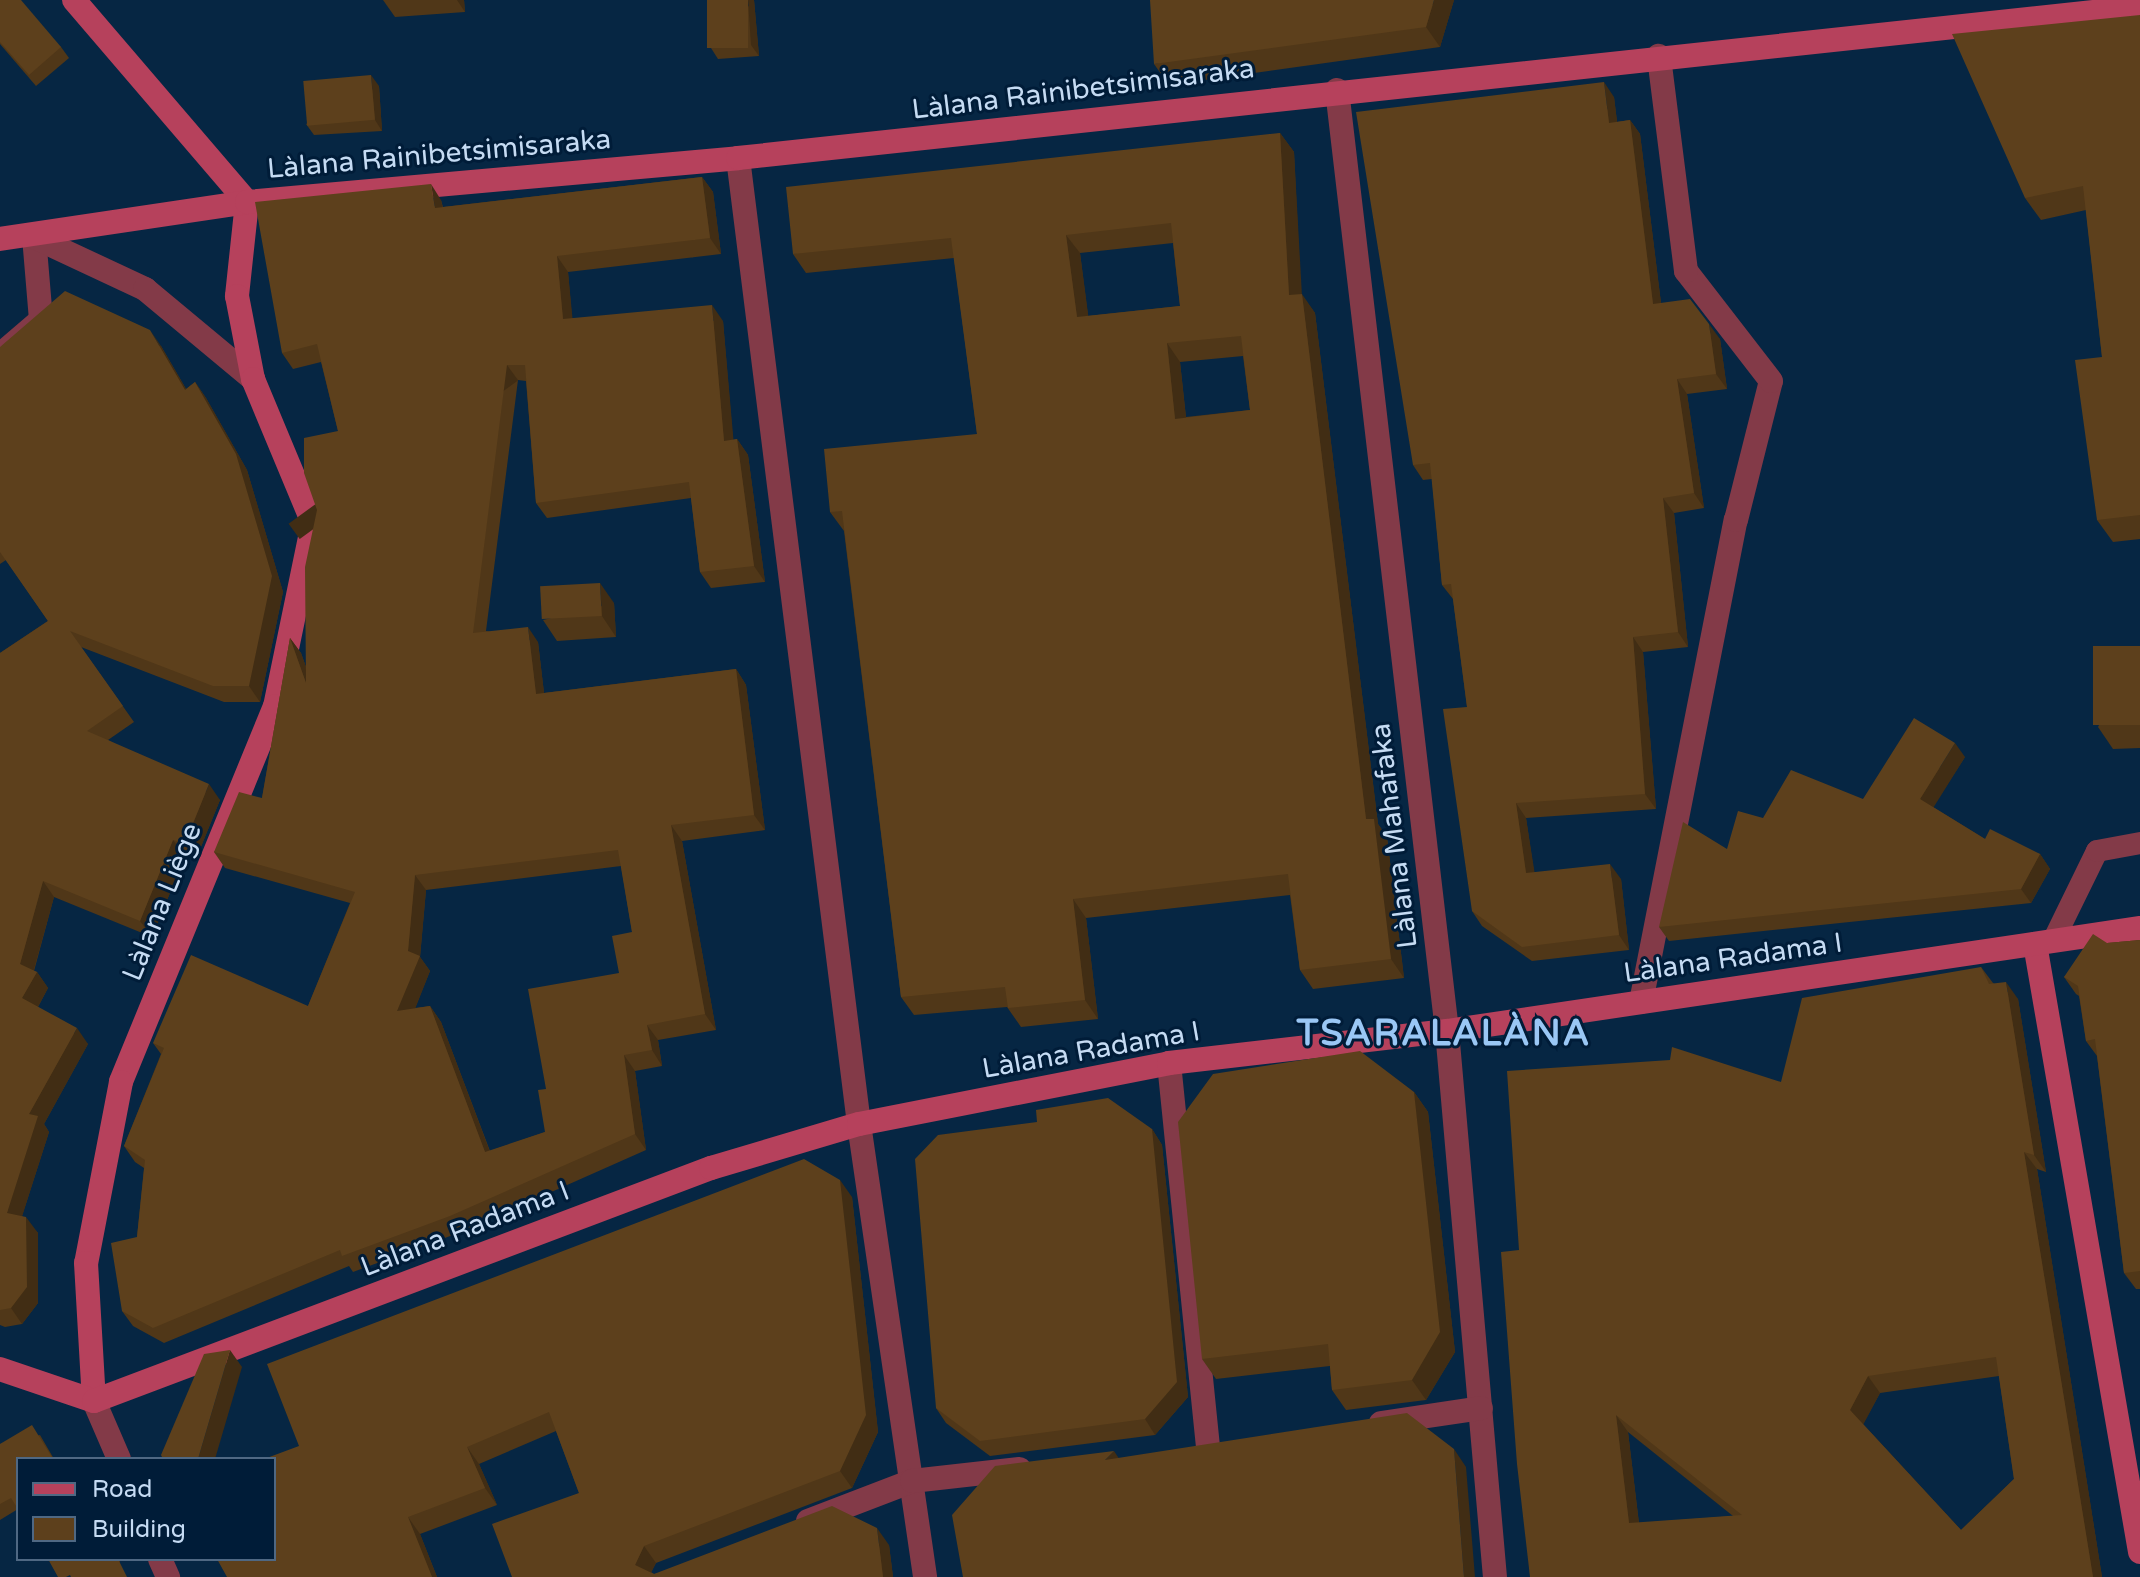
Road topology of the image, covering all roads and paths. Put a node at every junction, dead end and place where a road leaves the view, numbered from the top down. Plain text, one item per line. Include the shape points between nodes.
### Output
1 (74, 0) edge
2 (2140, 7) edge
3 (1659, 56) junction
4 (1337, 90) junction
5 (738, 158) junction
6 (247, 202) junction
7 (34, 237) junction
8 (0, 239) edge
9 (0, 355) edge
10 (253, 379) junction
11 (2140, 843) edge
12 (2140, 928) edge
13 (2044, 942) junction
14 (1641, 1002) junction
15 (1447, 1031) junction
16 (1169, 1063) junction
17 (859, 1124) junction
18 (0, 1369) edge
19 (94, 1401) junction
20 (1481, 1408) junction
21 (1360, 1426) edge
22 (1238, 1444) edge
23 (1208, 1448) junction
24 (1177, 1452) edge
25 (118, 1457) edge
26 (1052, 1466) edge
27 (912, 1481) junction
28 (779, 1532) edge
29 (2140, 1552) edge
30 (925, 1577) edge
31 (1495, 1577) edge

1 - 6 street
2 - 3 street, Làlana Rainibetsimisaraka
3 - 4 street, Làlana Rainibetsimisaraka
3 - 14 street via 1686,271 1771,381 1736,520
4 - 5 street, Làlana Rainibetsimisaraka
4 - 15 street, Làlana Mahafaka
5 - 6 street, Làlana Rainibetsimisaraka
5 - 17 street
6 - 7 street, Làlana Rainibetsimisaraka
6 - 10 street, Làlana Liège via 237,296
7 - 8 street, Làlana Rainibetsimisaraka
7 - 9 street via 41,320
7 - 10 street via 145,289
10 - 19 street, Làlana Liège via 313,523 275,706 121,1082 86,1263
11 - 13 lane via 2097,851
12 - 13 street, Làlana Radama I
13 - 14 street, Làlana Radama I
13 - 29 street
14 - 15 street, Làlana Radama I
15 - 16 street, Làlana Radama I
15 - 20 street, Làlana Mahafaka
16 - 17 street, Làlana Radama I
16 - 23 street
17 - 19 street, Làlana Radama I via 711,1168
17 - 27 street
18 - 19 street
19 - 25 street, Làlana Liège
20 - 21 street
20 - 31 street, Làlana Mahafaka
22 - 23 street
23 - 24 street
26 - 27 street
27 - 28 street
27 - 30 street

